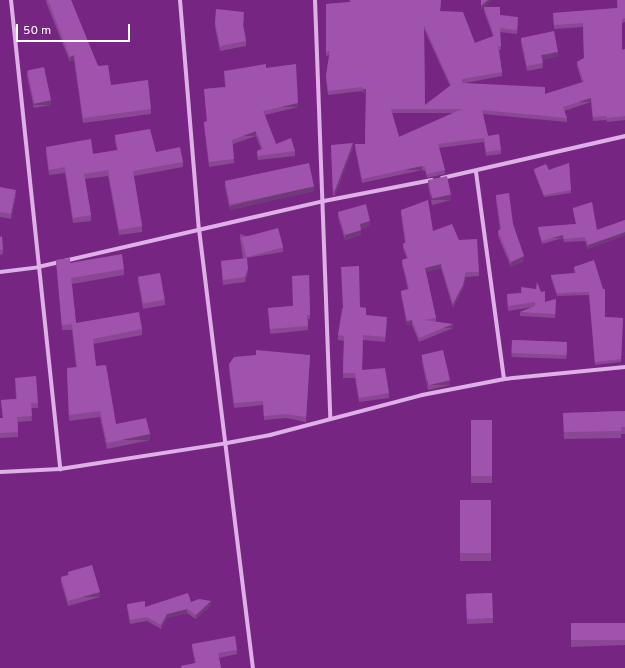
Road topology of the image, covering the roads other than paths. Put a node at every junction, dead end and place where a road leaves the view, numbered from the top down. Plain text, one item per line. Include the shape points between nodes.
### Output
1 (11, 0) edge
2 (180, 0) edge
3 (315, 0) edge
4 (625, 136) edge
5 (476, 172) junction
6 (324, 201) junction
7 (199, 229) junction
8 (38, 267) junction
9 (0, 272) edge
10 (625, 367) edge
11 (504, 379) junction
12 (330, 419) junction
13 (227, 443) junction
14 (60, 469) junction
15 (0, 472) edge
16 (253, 668) edge

1 - 8 street
2 - 7 street
3 - 6 street
4 - 5 street
5 - 6 street
5 - 11 street
6 - 7 street
6 - 12 street
7 - 8 street
7 - 13 street
8 - 9 street
8 - 14 street
10 - 11 street
11 - 12 street via 422,395
12 - 13 street
13 - 14 street
13 - 16 street
14 - 15 street

